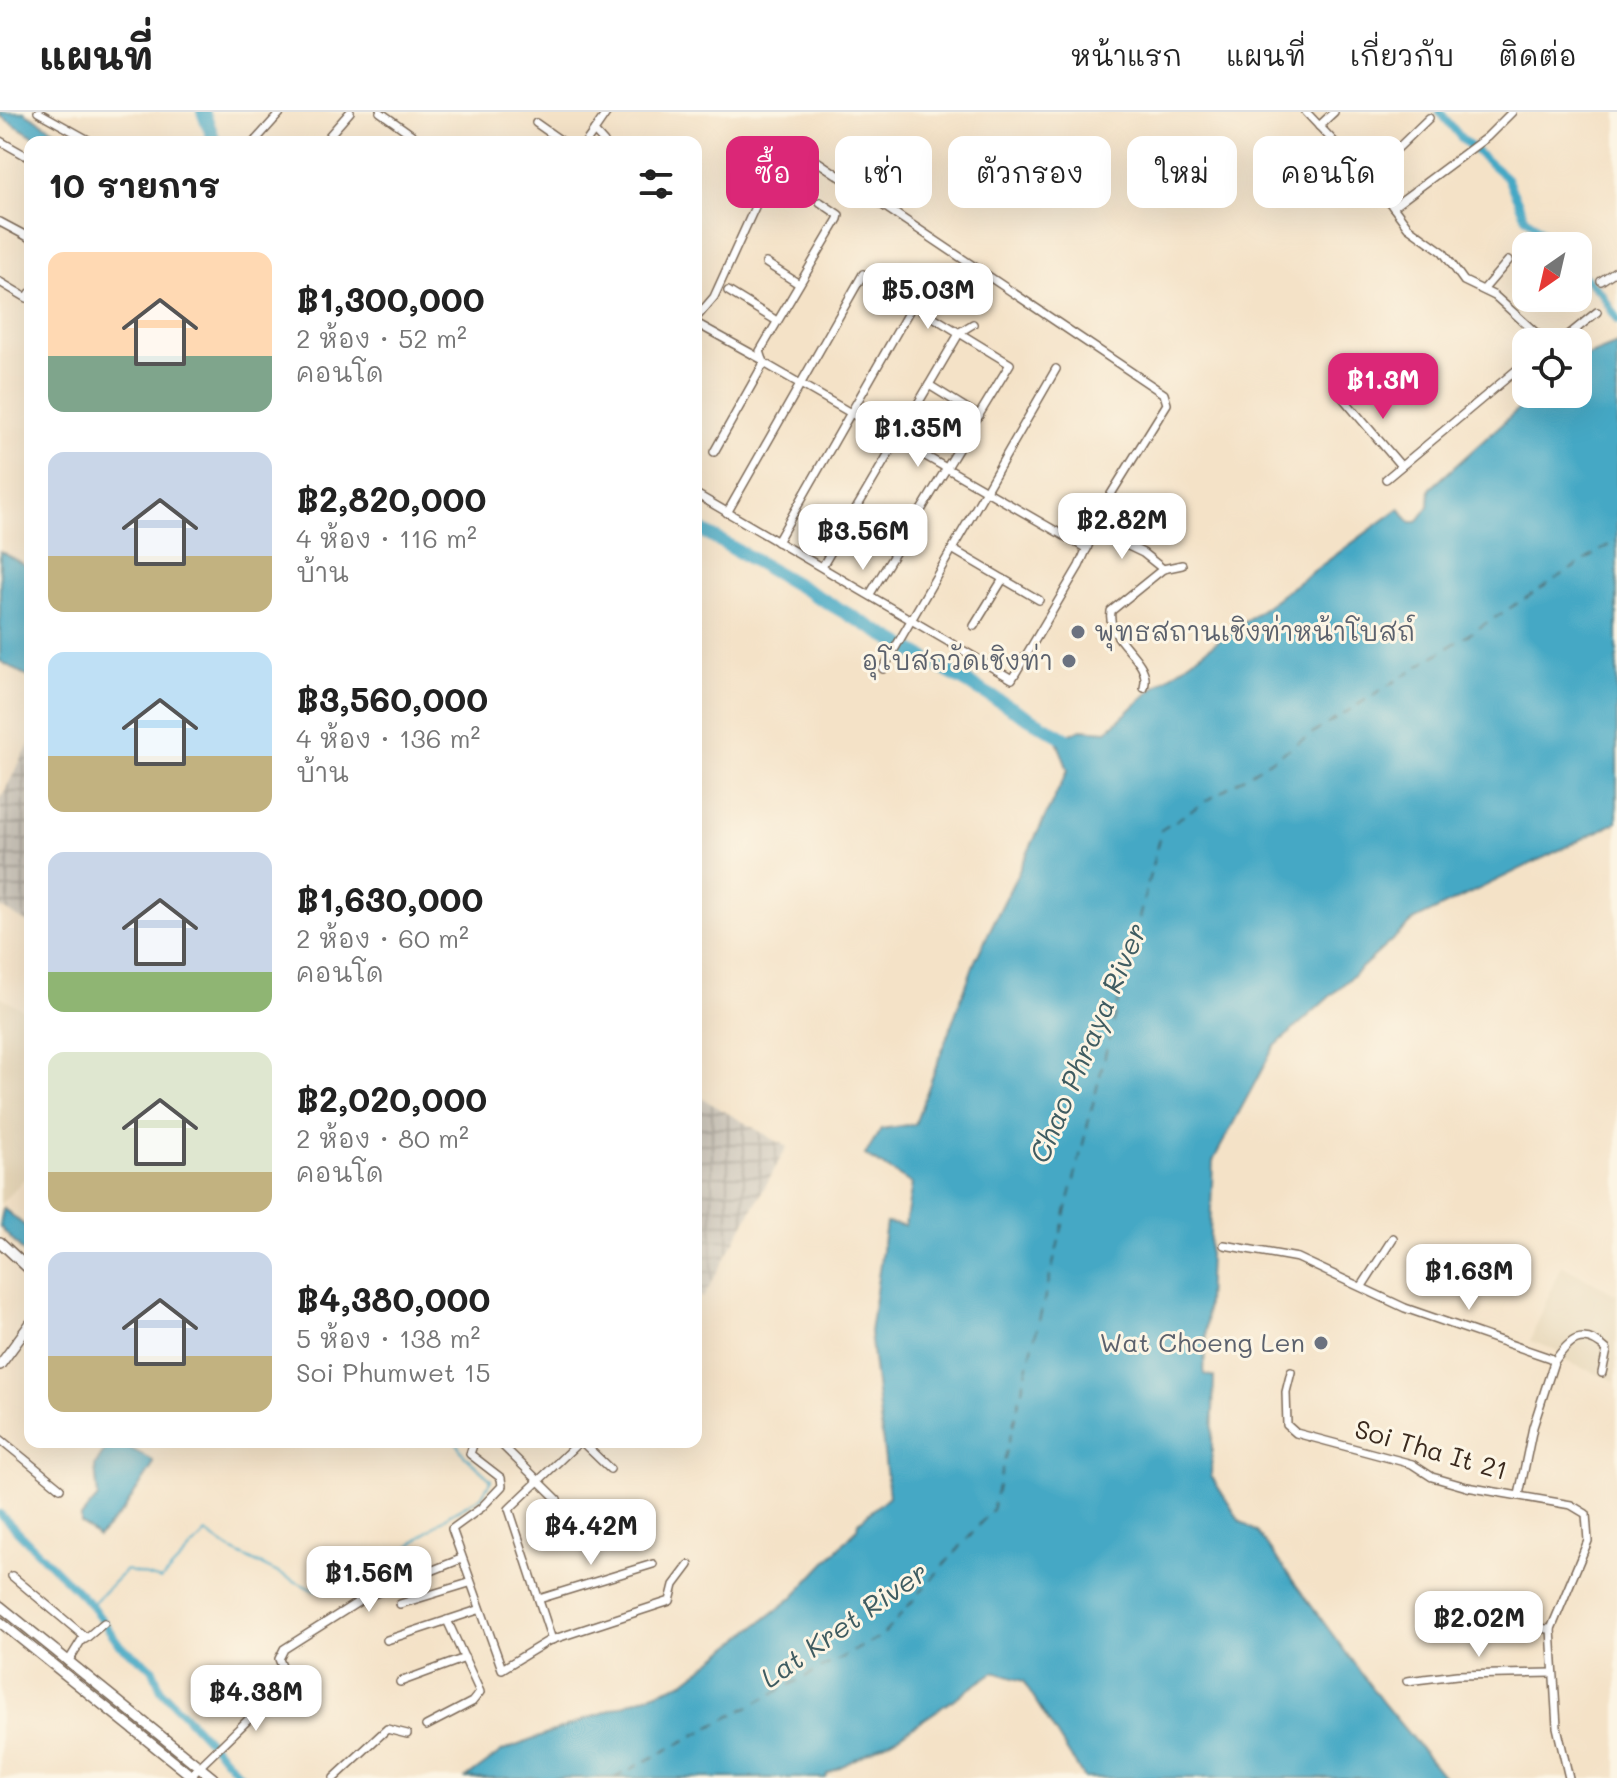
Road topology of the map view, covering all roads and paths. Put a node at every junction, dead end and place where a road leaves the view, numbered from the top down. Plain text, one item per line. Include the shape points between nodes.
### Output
1 (38, 112) edge
2 (281, 112) edge
3 (350, 112) edge
4 (607, 112) edge
5 (1306, 112) edge
6 (1334, 112) edge
7 (1512, 112) edge
8 (384, 114) edge
9 (1429, 118) dead end
10 (536, 123) dead end
11 (1319, 126) junction
12 (594, 131) junction
13 (81, 136) edge
14 (259, 136) edge
15 (329, 136) edge
16 (414, 136) edge
17 (554, 136) edge
18 (590, 136) edge
19 (599, 136) edge
20 (1328, 136) edge
21 (0, 141) edge
22 (1404, 142) edge
23 (24, 155) edge
24 (1404, 198) edge
25 (820, 202) dead end
26 (1394, 208) edge
27 (0, 222) edge
28 (24, 235) edge
29 (1508, 261) dead end
30 (766, 263) dead end
31 (1617, 270) edge
32 (1601, 281) dead end
33 (0, 282) edge
34 (799, 284) junction
35 (1484, 289) junction
36 (728, 291) dead end
37 (24, 296) edge
38 (913, 304) junction
39 (702, 312) edge
40 (1597, 312) dead end
41 (777, 321) junction
42 (702, 324) edge
43 (973, 324) dead end
44 (1530, 328) edge
45 (1577, 328) edge
46 (960, 332) junction
47 (763, 361) junction
48 (1056, 369) dead end
49 (1512, 374) edge
50 (799, 383) junction
51 (929, 385) junction
52 (1342, 397) dead end
53 (850, 412) junction
54 (979, 416) junction
55 (897, 440) junction
56 (714, 452) dead end
57 (1401, 466) junction
58 (947, 468) junction
59 (1386, 479) dead end
60 (986, 491) junction
61 (702, 498) edge
62 (727, 513) junction
63 (1095, 530) junction
64 (777, 542) junction
65 (952, 549) junction
66 (1087, 549) junction
67 (1182, 565) dead end
68 (822, 567) junction
69 (1163, 569) junction
70 (1003, 579) junction
71 (870, 594) junction
72 (1039, 600) dead end
73 (913, 618) junction
74 (974, 626) dead end
75 (883, 669) dead end
76 (1144, 688) dead end
77 (1393, 1238) dead end
78 (0, 1242) edge
79 (1224, 1245) dead end
80 (24, 1264) edge
81 (1362, 1286) junction
82 (24, 1332) edge
83 (1554, 1362) junction
84 (0, 1365) edge
85 (1291, 1372) dead end
86 (1602, 1373) dead end
87 (0, 1439) edge
88 (472, 1448) edge
89 (505, 1448) edge
90 (574, 1448) edge
91 (587, 1448) edge
92 (610, 1469) dead end
93 (539, 1482) junction
94 (60, 1488) dead end
95 (1519, 1495) junction
96 (557, 1499) dead end
97 (461, 1559) junction
98 (653, 1564) dead end
99 (689, 1565) dead end
100 (12, 1576) dead end
101 (469, 1583) junction
102 (539, 1599) junction
103 (400, 1604) dead end
104 (0, 1606) edge
105 (478, 1610) junction
106 (447, 1620) junction
107 (0, 1622) edge
108 (104, 1623) dead end
109 (1475, 1626) dead end
110 (1551, 1629) junction
111 (85, 1639) junction
112 (387, 1640) dead end
113 (552, 1640) junction
114 (465, 1658) junction
115 (68, 1662) junction
116 (502, 1669) junction
117 (1553, 1673) junction
118 (499, 1679) dead end
119 (1407, 1681) dead end
120 (400, 1682) dead end
121 (426, 1726) dead end
122 (407, 1734) dead end
123 (199, 1767) junction
124 (193, 1777) edge
125 (213, 1778) edge
126 (334, 1778) edge
127 (1569, 1778) edge

1 - 13 street
2 - 14 street
3 - 15 street
4 - 12 street
5 - 11 street
6 - 11 street
7 - 24 street
8 - 16 street
9 - 22 street
10 - 17 street
11 - 20 street
12 - 18 street
12 - 19 street
21 - 23 street
25 - 34 street via 839,217
26 - 35 street via 1408,227 1443,252 1464,281
27 - 28 street
29 - 35 street
30 - 34 street
31 - 32 street
33 - 37 street
34 - 41 street
35 - 44 street
36 - 41 street
38 - 46 street
38 - 50 street via 861,274
38 - 53 street
39 - 63 street via 714,297 774,165 784,151 796,147 1164,394 1167,410 1111,494
40 - 45 street
41 - 47 street via 760,351
42 - 47 street
43 - 46 street
46 - 51 street
46 - 54 street via 1010,364
47 - 50 street
47 - 56 street
48 - 60 street
49 - 57 street
50 - 53 street
50 - 62 street
51 - 54 street
51 - 55 street
52 - 57 street
53 - 55 street
53 - 64 street
54 - 58 street
55 - 58 street
55 - 68 street
57 - 59 street
58 - 60 street
58 - 71 street
60 - 65 street
60 - 66 street
61 - 62 street
62 - 64 street
63 - 66 street
63 - 69 street
64 - 68 street
65 - 70 street
65 - 73 street
66 - 73 street via 1012,679
67 - 69 street
68 - 71 street
69 - 76 street via 1116,604 1110,620 1112,631 1142,668
70 - 72 street
70 - 74 street
71 - 73 street
73 - 75 street
77 - 81 street
78 - 80 street
79 - 81 street via 1298,1258
81 - 83 street via 1405,1308
82 - 84 street
83 - 86 street via 1576,1337 1607,1350
83 - 95 street via 1534,1422
85 - 95 street, Soi Tha It 21 via 1286,1392 1290,1430 1412,1464 1440,1479
87 - 94 street
88 - 97 street via 470,1454 503,1482 481,1508 453,1526
89 - 93 street
90 - 93 street
91 - 92 street
93 - 96 street
93 - 102 street via 509,1509
95 - 110 street, Soi Tha It 21 via 1571,1505 1588,1520 1585,1551
97 - 101 street
97 - 123 street via 366,1597 284,1649 279,1659 287,1679 282,1687
98 - 102 street
99 - 113 street via 670,1601
100 - 111 street
101 - 103 street
101 - 105 street
102 - 113 street
104 - 115 street
105 - 106 street
105 - 116 street
106 - 112 street
106 - 114 street
107 - 124 street
108 - 111 street
109 - 110 street
110 - 117 street, Soi Tha It 21
111 - 115 street
113 - 116 street
114 - 120 street
114 - 121 street via 480,1692 472,1702
115 - 123 street
116 - 118 street
117 - 119 street
117 - 127 street, Soi Tha It 21 via 1557,1727
122 - 126 street via 387,1729
123 - 124 street
123 - 125 street

